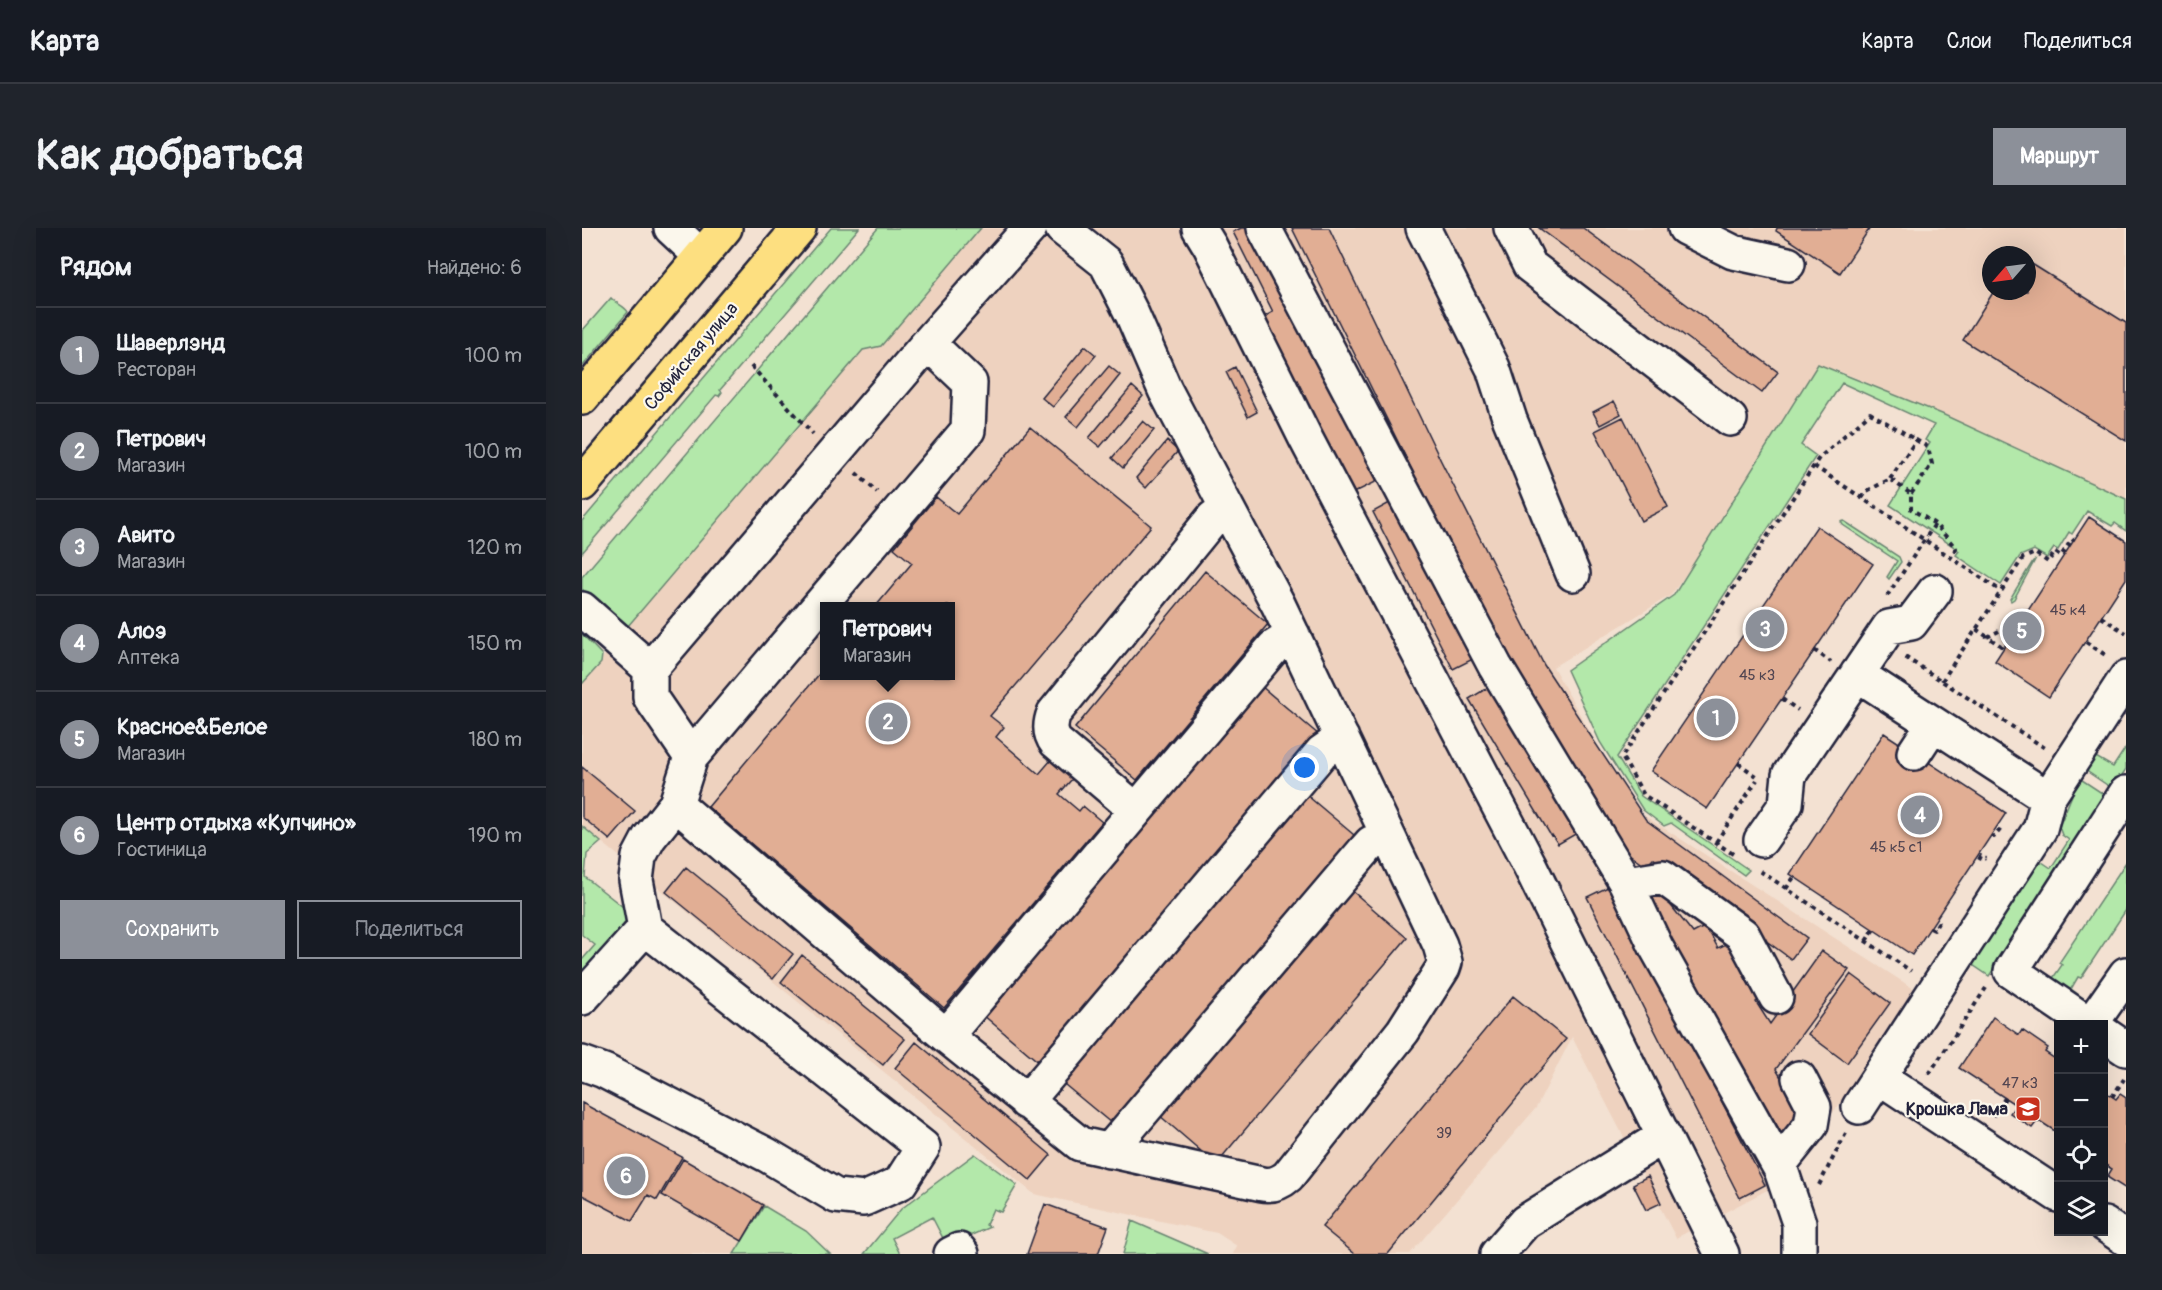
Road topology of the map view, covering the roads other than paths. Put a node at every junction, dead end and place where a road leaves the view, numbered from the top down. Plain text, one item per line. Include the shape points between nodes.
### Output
1 (671, 228) edge
2 (725, 228) edge
3 (799, 228) edge
4 (1030, 228) edge
5 (1062, 228) edge
6 (1199, 228) edge
7 (1264, 228) edge
8 (1423, 228) edge
9 (1511, 228) edge
10 (1685, 228) edge
11 (701, 256) junction
12 (1788, 264) dead end
13 (928, 343) junction
14 (582, 398) edge
15 (1730, 419) dead end
16 (582, 484) edge
17 (1227, 508) junction
18 (1574, 574) dead end
19 (1935, 591) dead end
20 (822, 602) edge
21 (820, 604) edge
22 (582, 609) edge
23 (1293, 635) junction
24 (650, 669) junction
25 (1848, 670) junction
26 (2121, 670) edge
27 (1934, 723) junction
28 (1342, 738) junction
29 (1914, 753) dead end
30 (691, 757) junction
31 (2048, 798) junction
32 (676, 804) junction
33 (1136, 810) junction
34 (2120, 815) edge
35 (1387, 835) junction
36 (1751, 855) road end
37 (1626, 883) junction
38 (645, 928) junction
39 (2126, 974) edge
40 (1776, 996) dead end
41 (582, 998) edge
42 (2084, 1020) edge
43 (2093, 1020) edge
44 (946, 1036) junction
45 (2108, 1037) edge
46 (2126, 1049) edge
47 (582, 1063) edge
48 (1879, 1077) junction
49 (1799, 1078) dead end
50 (1026, 1102) junction
51 (1859, 1107) road end
52 (1664, 1136) junction
53 (1109, 1151) junction
54 (1779, 1165) junction
55 (2054, 1192) edge
56 (2108, 1227) edge
57 (1799, 1239) edge
58 (2126, 1239) edge
59 (951, 1254) edge
60 (962, 1254) edge
61 (1497, 1254) edge
62 (1722, 1254) edge

1 - 11 lane
2 - 11 main road
3 - 16 main road, Софийская улица
4 - 13 lane
5 - 17 lane via 1106,263 1165,390
6 - 52 lane via 1529,864
7 - 37 lane via 1495,666
8 - 18 lane via 1493,368 1510,420
9 - 15 lane via 1530,266
10 - 12 lane via 1733,252
11 - 14 main road
13 - 20 lane via 970,383 968,429
13 - 24 lane
17 - 23 lane
17 - 33 lane via 1214,518 1052,718 1051,732 1056,742
19 - 25 lane via 1911,623 1889,627
21 - 30 lane
22 - 24 lane
23 - 28 lane
23 - 33 lane via 1274,647
24 - 30 lane via 650,698
25 - 27 lane
25 - 36 lane via 1789,775 1786,804
26 - 31 lane
27 - 29 lane
27 - 31 lane
28 - 35 lane
28 - 50 lane via 1322,752
30 - 32 lane
31 - 48 lane via 2040,829
32 - 38 lane via 639,857 636,880
32 - 44 lane
33 - 44 lane
34 - 42 lane via 2011,971
35 - 53 lane via 1364,850
35 - 53 lane via 1445,962 1402,1031 1288,1176 1275,1185 1266,1185
37 - 40 lane via 1663,877 1743,935
37 - 54 lane via 1656,947
38 - 41 lane
38 - 47 lane via 923,1147 900,1183 864,1199 836,1196 767,1155
39 - 43 lane
44 - 50 lane
45 - 46 lane
48 - 51 lane
48 - 55 lane
49 - 54 lane via 1814,1107 1811,1125
50 - 53 lane via 1080,1144
52 - 61 lane via 1525,1222
52 - 62 lane
54 - 57 lane
56 - 58 lane
59 - 60 lane via 959,1250

